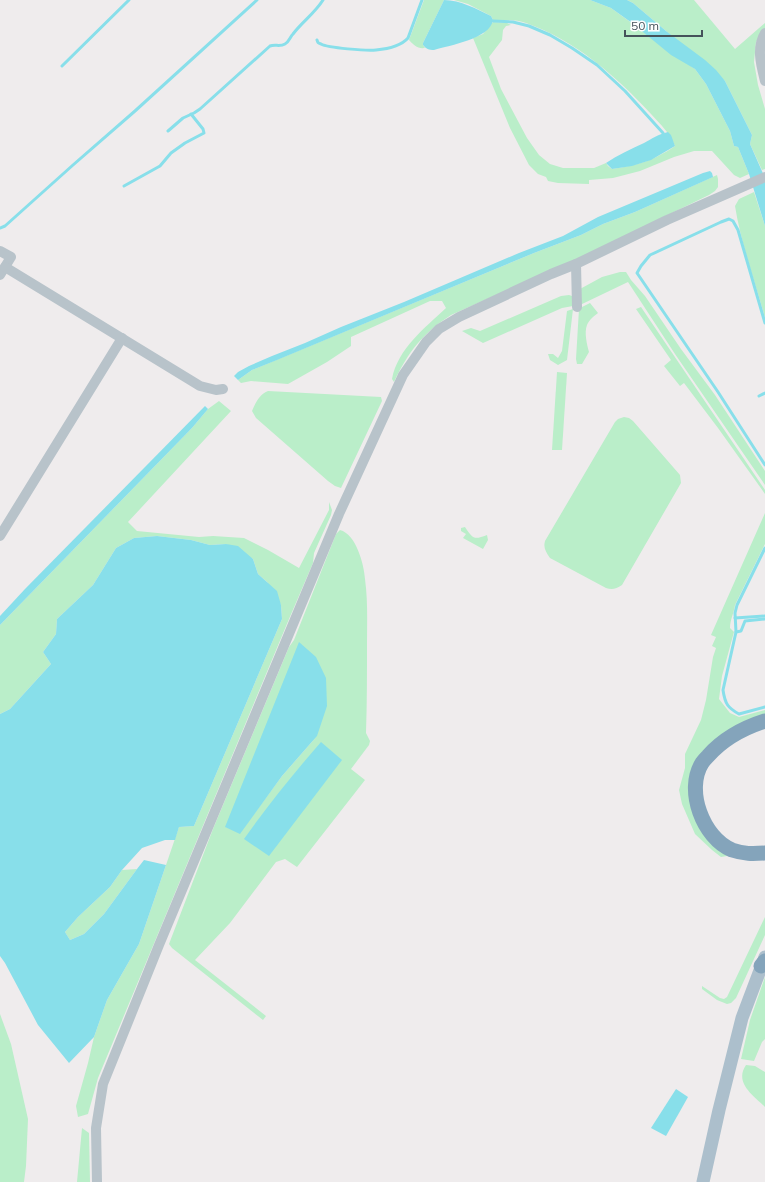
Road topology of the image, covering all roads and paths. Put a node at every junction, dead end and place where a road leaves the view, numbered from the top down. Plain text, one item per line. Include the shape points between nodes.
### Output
1 (765, 34) edge
2 (765, 81) edge
3 (765, 177) edge
4 (0, 251) edge
5 (576, 264) junction
6 (2, 271) edge
7 (576, 307) dead end
8 (122, 338) junction
9 (223, 389) dead end
10 (0, 536) edge
11 (765, 721) edge
12 (765, 853) edge
13 (764, 961) edge
14 (97, 1182) edge
15 (703, 1182) edge

1 - 2 street via 759,50
3 - 5 street
4 - 6 street via 11,257
5 - 7 street
5 - 14 street via 459,317 440,329 426,342 403,375 339,514 103,1084 96,1128
6 - 8 street
8 - 9 street via 200,386
8 - 10 street
11 - 12 highway via 748,727 716,746 702,763 697,777 696,794 703,821 720,842 746,854
13 - 15 main road via 742,1018 718,1110

